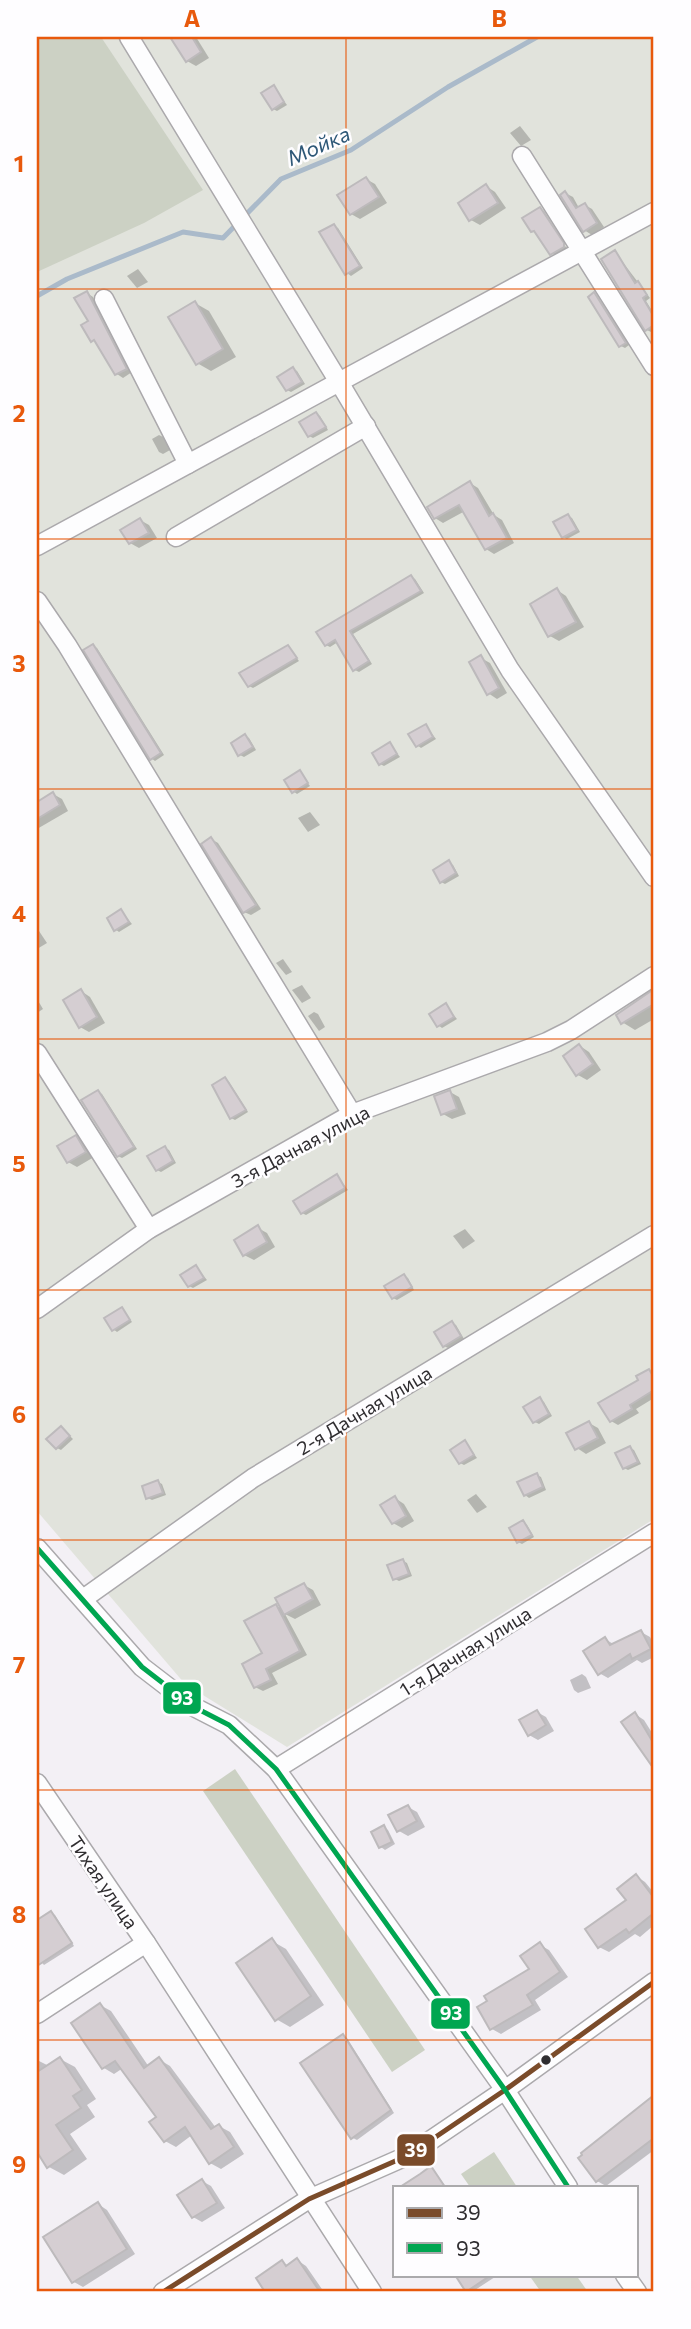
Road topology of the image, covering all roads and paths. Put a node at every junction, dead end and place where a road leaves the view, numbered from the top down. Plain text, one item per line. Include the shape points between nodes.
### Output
1 (129, 37) edge
2 (522, 156) dead end
3 (654, 212) edge
4 (582, 253) junction
5 (104, 299) dead end
6 (654, 366) edge
7 (339, 382) junction
8 (366, 426) junction
9 (188, 464) junction
10 (176, 537) dead end
11 (37, 546) edge
12 (37, 601) edge
13 (654, 877) edge
14 (654, 976) edge
15 (37, 1053) edge
16 (352, 1114) junction
17 (149, 1229) junction
18 (654, 1235) edge
19 (37, 1309) edge
20 (654, 1533) edge
21 (37, 1548) edge
22 (83, 1599) junction
23 (276, 1769) junction
24 (37, 1783) edge
25 (146, 1943) junction
26 (654, 1982) edge
27 (37, 2014) edge
28 (505, 2090) junction
29 (567, 2186) edge
30 (309, 2199) junction
31 (626, 2276) edge
32 (163, 2292) edge
33 (372, 2292) edge
34 (637, 2292) edge

1 - 7 street
2 - 4 street
3 - 4 street
4 - 6 street
4 - 7 street
5 - 9 street
7 - 8 street
7 - 9 street
8 - 10 street
8 - 13 street via 510,670
9 - 11 street
12 - 16 street
14 - 16 street, 3-я Дачная улица via 547,1042
15 - 17 street
16 - 17 street, 3-я Дачная улица
17 - 19 street, 3-я Дачная улица
18 - 22 street, 2-я Дачная улица via 253,1478
20 - 23 street, 1-я Дачная улица
21 - 22 street
22 - 23 street via 142,1667 194,1707 229,1725
23 - 28 street
24 - 25 street, Тихая улица
25 - 27 street, Тихая улица
25 - 30 street
26 - 28 street
28 - 29 street
28 - 30 street via 409,2155
30 - 32 street
30 - 33 street
31 - 34 street

